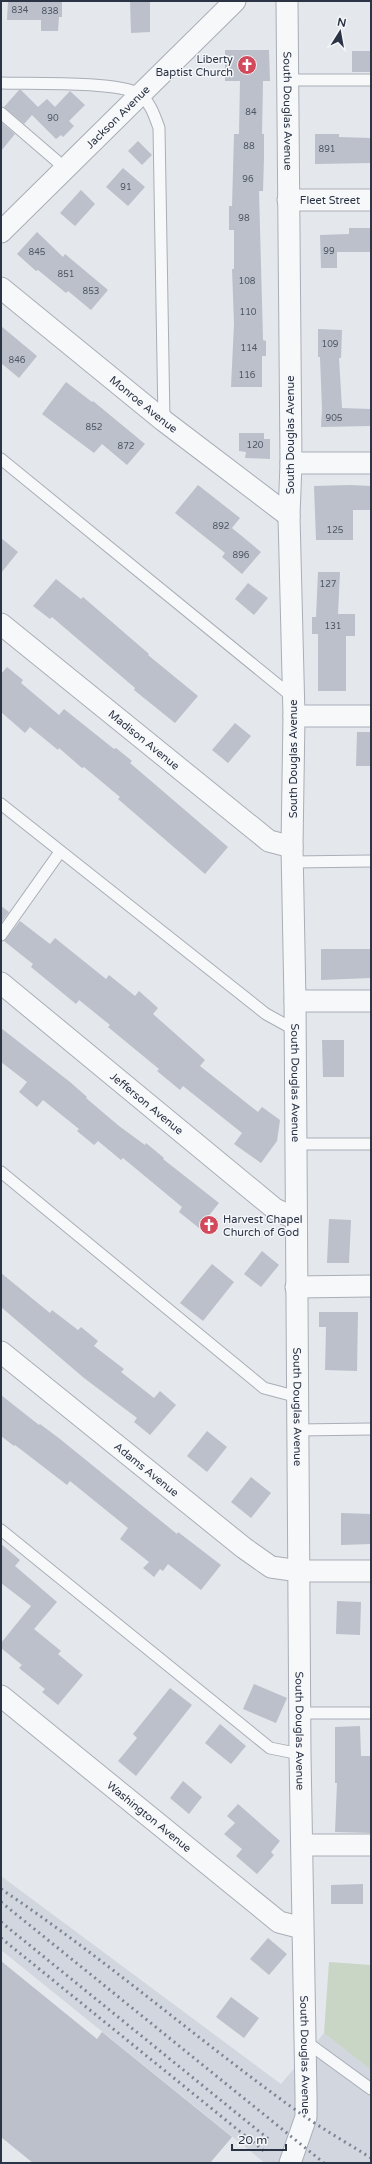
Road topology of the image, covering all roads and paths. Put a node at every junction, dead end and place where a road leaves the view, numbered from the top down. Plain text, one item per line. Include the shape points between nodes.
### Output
1 (235, 1) edge
2 (287, 1) edge
3 (287, 80) junction
4 (371, 80) edge
5 (1, 84) edge
6 (140, 94) junction
7 (1, 113) edge
8 (65, 168) junction
9 (288, 200) junction
10 (371, 200) edge
11 (1, 232) edge
12 (1, 288) edge
13 (164, 421) junction
14 (1, 459) edge
15 (291, 463) junction
16 (371, 463) edge
17 (290, 516) junction
18 (1, 624) edge
19 (294, 707) junction
20 (371, 716) edge
21 (1, 804) edge
22 (60, 852) junction
23 (293, 854) junction
24 (371, 861) edge
25 (1, 935) edge
26 (1, 983) edge
27 (371, 1001) edge
28 (295, 1002) junction
29 (295, 1030) junction
30 (296, 1144) junction
31 (371, 1144) edge
32 (1, 1172) edge
33 (296, 1219) junction
34 (371, 1286) edge
35 (296, 1287) junction
36 (1, 1352) edge
37 (298, 1397) junction
38 (371, 1429) edge
39 (298, 1430) junction
40 (1, 1530) edge
41 (371, 1571) edge
42 (299, 1572) junction
43 (1, 1696) edge
44 (300, 1713) junction
45 (371, 1713) edge
46 (300, 1754) junction
47 (302, 1845) junction
48 (371, 1845) edge
49 (302, 1928) junction
50 (305, 2041) junction
51 (371, 2089) edge
52 (290, 2163) edge

1 - 6 street, Jackson Avenue
2 - 3 street, South Douglas Avenue
3 - 4 lane
3 - 9 street, South Douglas Avenue
5 - 6 lane via 116,87
6 - 8 street, Jackson Avenue
6 - 13 lane via 153,110 159,128
7 - 8 lane
8 - 11 street, Jackson Avenue
9 - 10 street, Fleet Street
9 - 15 street, South Douglas Avenue
12 - 13 street, Monroe Avenue
13 - 17 street, Monroe Avenue
14 - 19 lane
15 - 16 street
15 - 17 street, South Douglas Avenue
17 - 19 street, South Douglas Avenue
18 - 23 street, Madison Avenue via 269,840
19 - 20 street
19 - 23 street, South Douglas Avenue
21 - 22 lane
22 - 25 lane
22 - 29 lane via 266,1014
23 - 24 lane
23 - 28 street, South Douglas Avenue
26 - 33 street, Jefferson Avenue via 275,1209
27 - 28 street
28 - 29 street, South Douglas Avenue
29 - 30 street, South Douglas Avenue
30 - 31 lane
30 - 33 street, South Douglas Avenue
32 - 37 lane via 264,1388
33 - 35 street, South Douglas Avenue
34 - 35 street
35 - 37 street, South Douglas Avenue
36 - 42 street, Adams Avenue via 244,1548 271,1567
37 - 39 street, South Douglas Avenue
38 - 39 lane
39 - 42 street, South Douglas Avenue
40 - 46 lane via 270,1748
41 - 42 street, Adams Avenue
42 - 44 street, South Douglas Avenue
43 - 49 street, Washington Avenue via 279,1922
44 - 45 lane
44 - 46 street, South Douglas Avenue
46 - 47 street, South Douglas Avenue
47 - 48 street
47 - 49 street, South Douglas Avenue
49 - 50 street, South Douglas Avenue
50 - 51 lane
50 - 52 street, South Douglas Avenue via 306,2117

